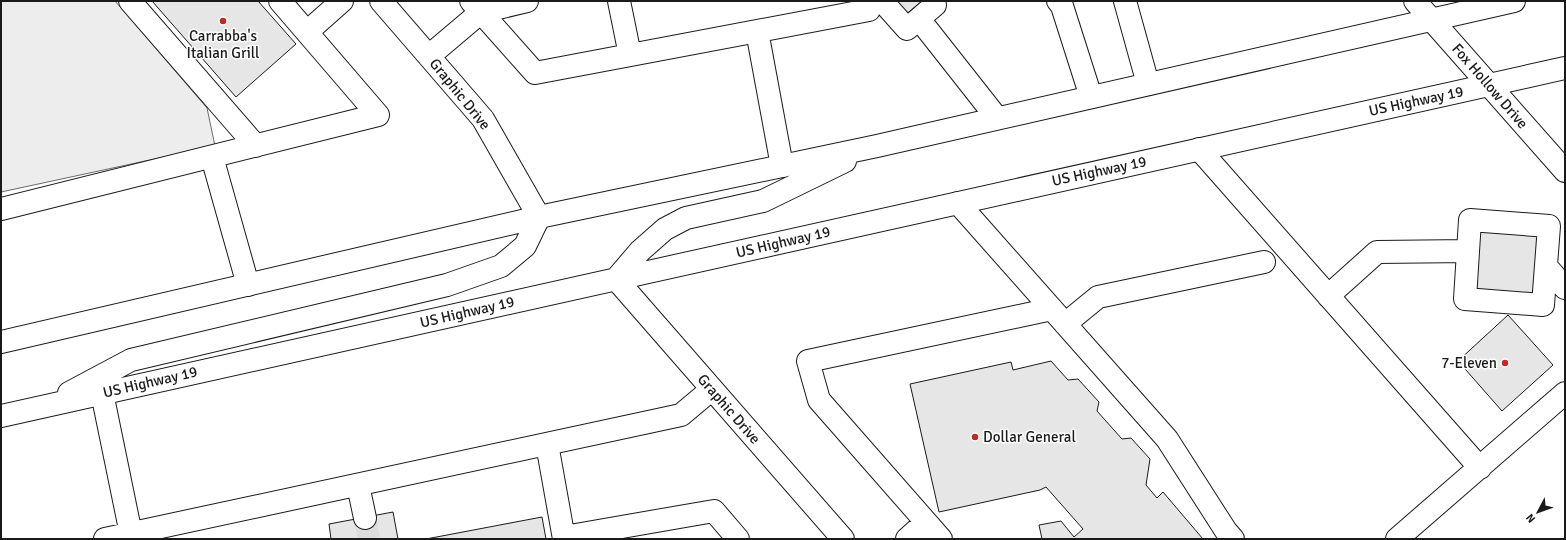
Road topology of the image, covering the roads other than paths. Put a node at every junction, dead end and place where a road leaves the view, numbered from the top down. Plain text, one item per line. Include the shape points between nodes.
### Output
1 (130, 1) edge
2 (280, 1) edge
3 (342, 1) edge
4 (381, 1) edge
5 (527, 1) edge
6 (619, 1) edge
7 (1058, 1) edge
8 (1126, 1) edge
9 (1415, 1) edge
10 (1514, 1) edge
11 (876, 5) edge
12 (476, 6) edge
13 (1431, 19) junction
14 (757, 31) junction
15 (307, 32) junction
16 (630, 55) junction
17 (429, 56) junction
18 (1565, 68) edge
19 (1148, 84) junction
20 (1489, 85) junction
21 (1091, 97) junction
22 (997, 118) junction
23 (256, 146) junction
24 (877, 146) junction
25 (1199, 149) junction
26 (212, 157) junction
27 (782, 166) junction
28 (1565, 171) edge
29 (958, 203) junction
30 (1, 209) edge
31 (539, 217) junction
32 (1468, 251) junction
33 (1264, 262) dead end
34 (1546, 266) junction
35 (616, 279) junction
36 (248, 285) junction
37 (1565, 288) edge
38 (1328, 296) junction
39 (1059, 316) junction
40 (1, 342) edge
41 (712, 389) junction
42 (102, 393) junction
43 (1565, 393) edge
44 (44, 406) junction
45 (1, 416) edge
46 (547, 444) junction
47 (1480, 468) junction
48 (358, 485) junction
49 (365, 518) tunnel mouth
50 (926, 522) junction
51 (131, 536) edge
52 (564, 538) edge
53 (105, 539) edge
54 (738, 539) edge
55 (843, 539) edge
56 (907, 539) edge
57 (941, 539) edge
58 (1233, 539) edge
59 (1397, 539) edge

1 - 23 main road
2 - 15 main road
3 - 15 main road
4 - 17 main road, Graphic Drive
5 - 12 main road
6 - 16 main road
7 - 21 main road via 1062,6
8 - 19 main road
9 - 13 main road, Fox Hollow Drive
10 - 13 main road
11 - 14 main road
11 - 22 main road via 907,29 927,12
12 - 16 main road via 535,73
12 - 17 main road
13 - 19 main road
13 - 20 main road, Fox Hollow Drive
14 - 16 main road
14 - 27 main road
15 - 23 main road via 378,115
17 - 31 main road, Graphic Drive via 483,119
18 - 20 main road, US Highway 19
19 - 21 main road
20 - 25 main road, US Highway 19
20 - 28 main road, Fox Hollow Drive
21 - 22 main road
22 - 24 main road
23 - 26 main road
24 - 27 main road
24 - 35 main road via 763,201 686,218 665,229 640,251
25 - 29 main road, US Highway 19
25 - 38 main road
26 - 30 main road
26 - 36 main road
27 - 31 main road
29 - 35 main road, US Highway 19
29 - 39 main road
31 - 36 main road
31 - 44 main road via 524,246 501,266 447,285 131,360
32 - 34 main road via 1470,220 1549,226
32 - 34 main road via 1465,299 1543,305
32 - 38 main road via 1377,252
33 - 39 main road via 1098,297
34 - 37 main road
35 - 41 main road, Graphic Drive
35 - 42 main road, US Highway 19
36 - 40 main road
38 - 47 main road
39 - 50 main road via 808,361 819,400
39 - 58 main road via 1167,438
41 - 46 main road via 681,414
41 - 55 main road, Graphic Drive
42 - 44 main road, US Highway 19
42 - 51 main road
43 - 47 main road
44 - 45 main road, US Highway 19
46 - 48 main road
46 - 52 main road
47 - 59 main road
48 - 49 main road
48 - 51 main road
50 - 56 main road
50 - 57 main road
51 - 53 main road
52 - 54 main road via 714,511

